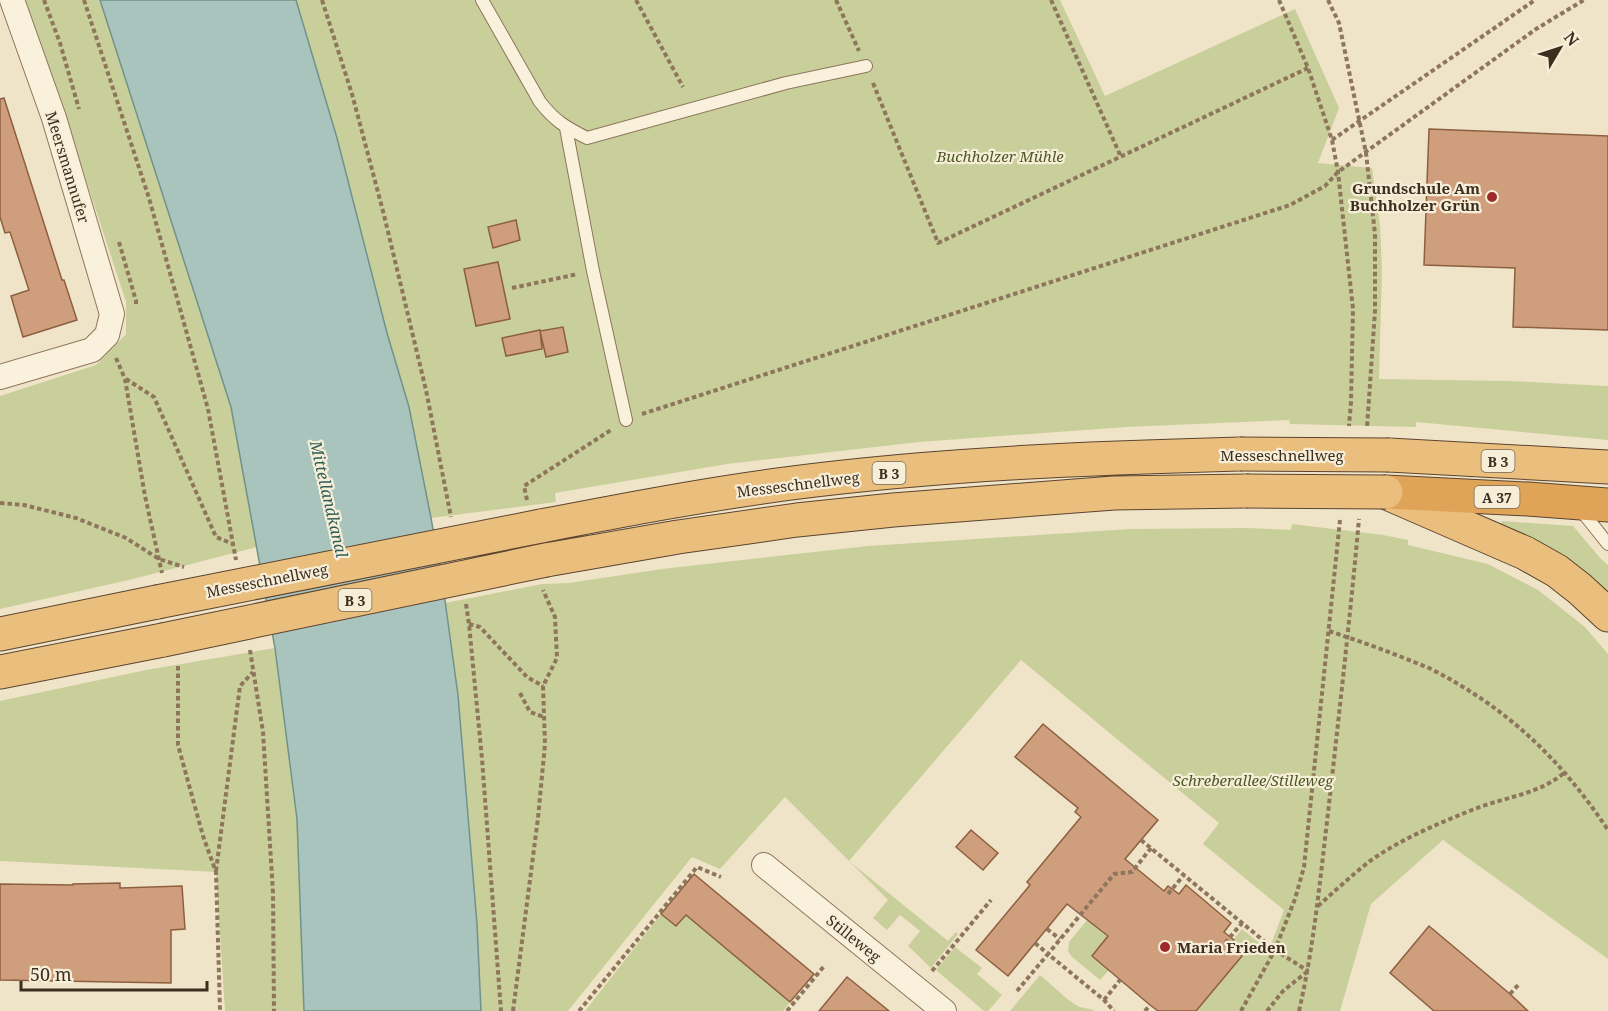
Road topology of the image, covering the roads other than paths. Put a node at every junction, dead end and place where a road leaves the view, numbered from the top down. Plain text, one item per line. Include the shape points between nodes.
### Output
1 (12, 0) edge
2 (482, 0) edge
3 (866, 66) road end
4 (566, 128) junction
5 (0, 377) edge
6 (626, 420) road end
7 (1608, 467) edge
8 (1373, 500) junction
9 (1573, 501) junction
10 (1608, 505) edge
11 (1608, 544) edge
12 (1608, 615) edge
13 (0, 634) edge
14 (0, 672) edge
15 (764, 866) dead end
16 (944, 1011) edge

1 - 5 street, Meersmannufer via 54,118 112,314 107,335 92,350
2 - 4 lane via 540,102
3 - 4 lane via 786,82 587,138
4 - 6 lane
7 - 13 highway, Messeschnellweg / B 3, bridge via 1378,447 992,464 876,474 667,502 534,512 161,590
8 - 9 highway, A 37
8 - 12 highway via 1525,553 1557,571
8 - 14 highway, B 3, bridge via 1246,491 1114,493 786,521 678,537 545,575 163,639
9 - 10 highway, A 37
9 - 11 lane
15 - 16 street, Stilleweg

